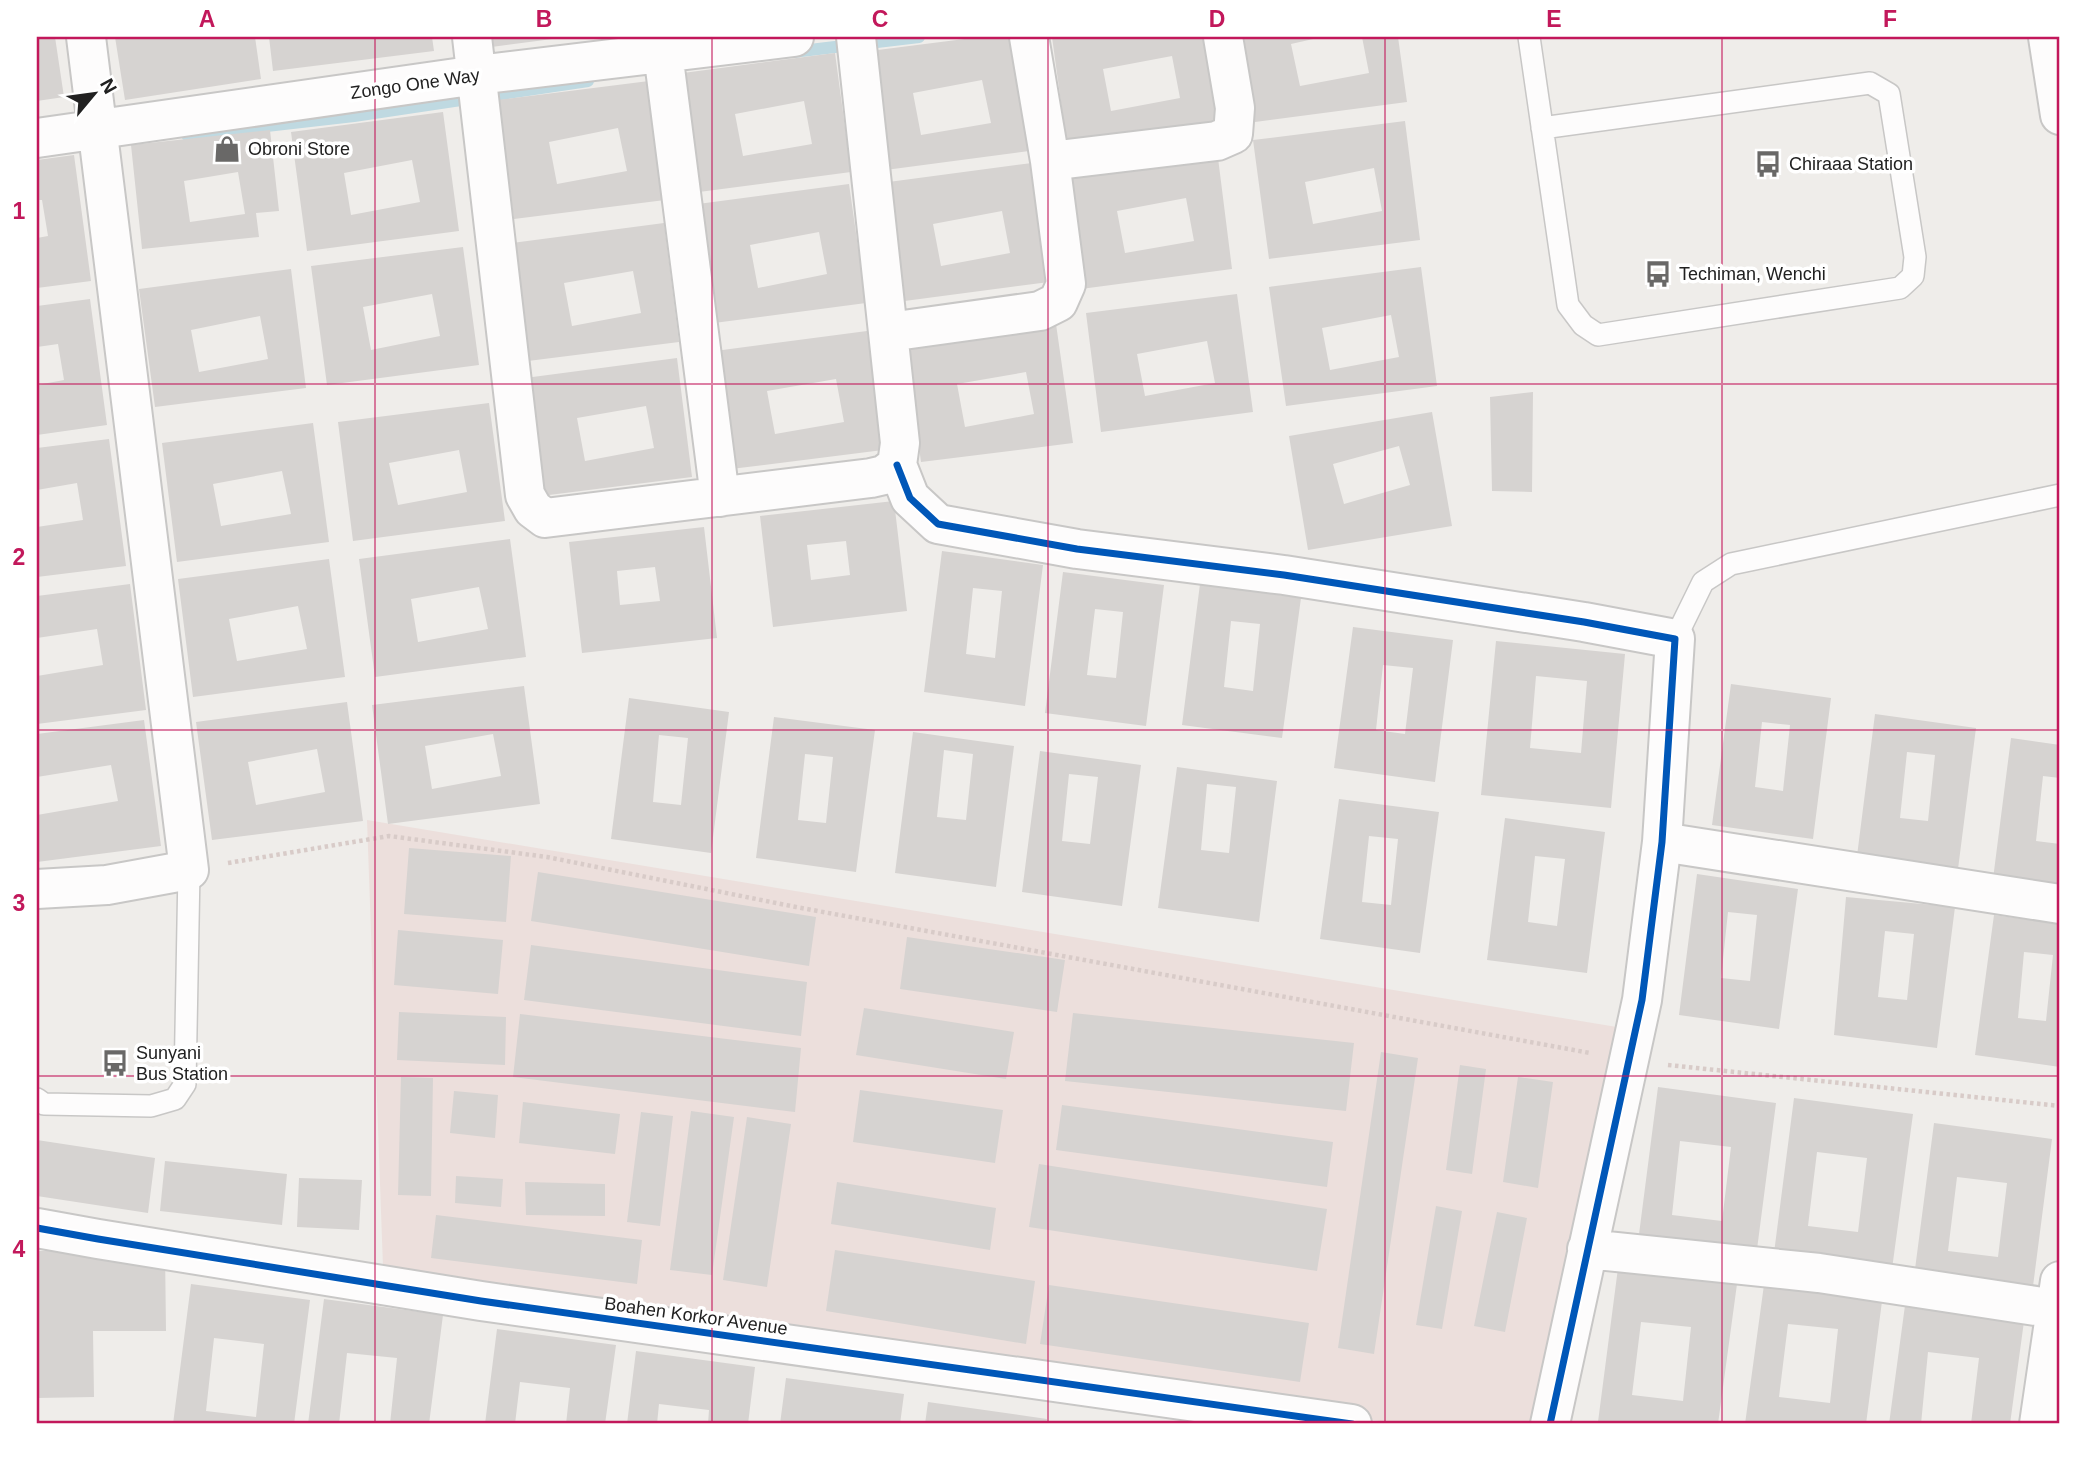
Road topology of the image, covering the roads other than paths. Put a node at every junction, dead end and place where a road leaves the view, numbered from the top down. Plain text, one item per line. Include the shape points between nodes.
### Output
1 (86, 37) edge
2 (472, 37) edge
3 (794, 37) edge
4 (856, 37) edge
5 (1029, 37) edge
6 (1223, 37) edge
7 (1529, 37) edge
8 (2048, 37) edge
9 (662, 45) edge
10 (477, 75) junction
11 (2060, 115) edge
12 (1542, 128) junction
13 (99, 130) junction
14 (37, 138) edge
15 (1050, 161) junction
16 (889, 332) junction
17 (897, 465) junction
18 (2060, 495) edge
19 (720, 497) junction
20 (1675, 639) junction
21 (1662, 842) junction
22 (189, 870) junction
23 (37, 889) edge
24 (2060, 904) edge
25 (37, 1099) edge
26 (37, 1228) edge
27 (1587, 1249) junction
28 (2058, 1295) edge
29 (1352, 1424) edge
30 (1550, 1424) edge
31 (2039, 1424) edge

1 - 13 street
2 - 10 street
3 - 9 street, Zongo One Way
4 - 16 street
5 - 15 street
6 - 15 street via 1235,108 1233,134 1217,141
7 - 12 lane
8 - 11 street
9 - 10 street, Zongo One Way
9 - 19 street
10 - 13 street, Zongo One Way
10 - 19 street via 525,495 533,509 545,518
12 - 12 lane via 1568,305 1583,325 1598,335 1900,288 1913,276 1916,257 1889,94 1870,83
13 - 14 street, Zongo One Way
13 - 22 street
15 - 16 street via 1066,284 1058,302 1040,312
16 - 17 street via 900,443
17 - 19 street via 871,478
17 - 20 street via 910,498 938,524
18 - 20 lane via 1731,564 1703,582
20 - 21 street
21 - 24 street
21 - 27 street via 1642,1000
22 - 23 street via 107,884
22 - 25 lane via 185,1084 175,1099 150,1107 44,1104
26 - 29 street, Boahen Korkor Avenue via 481,1301
27 - 28 street
27 - 30 street
28 - 31 street

